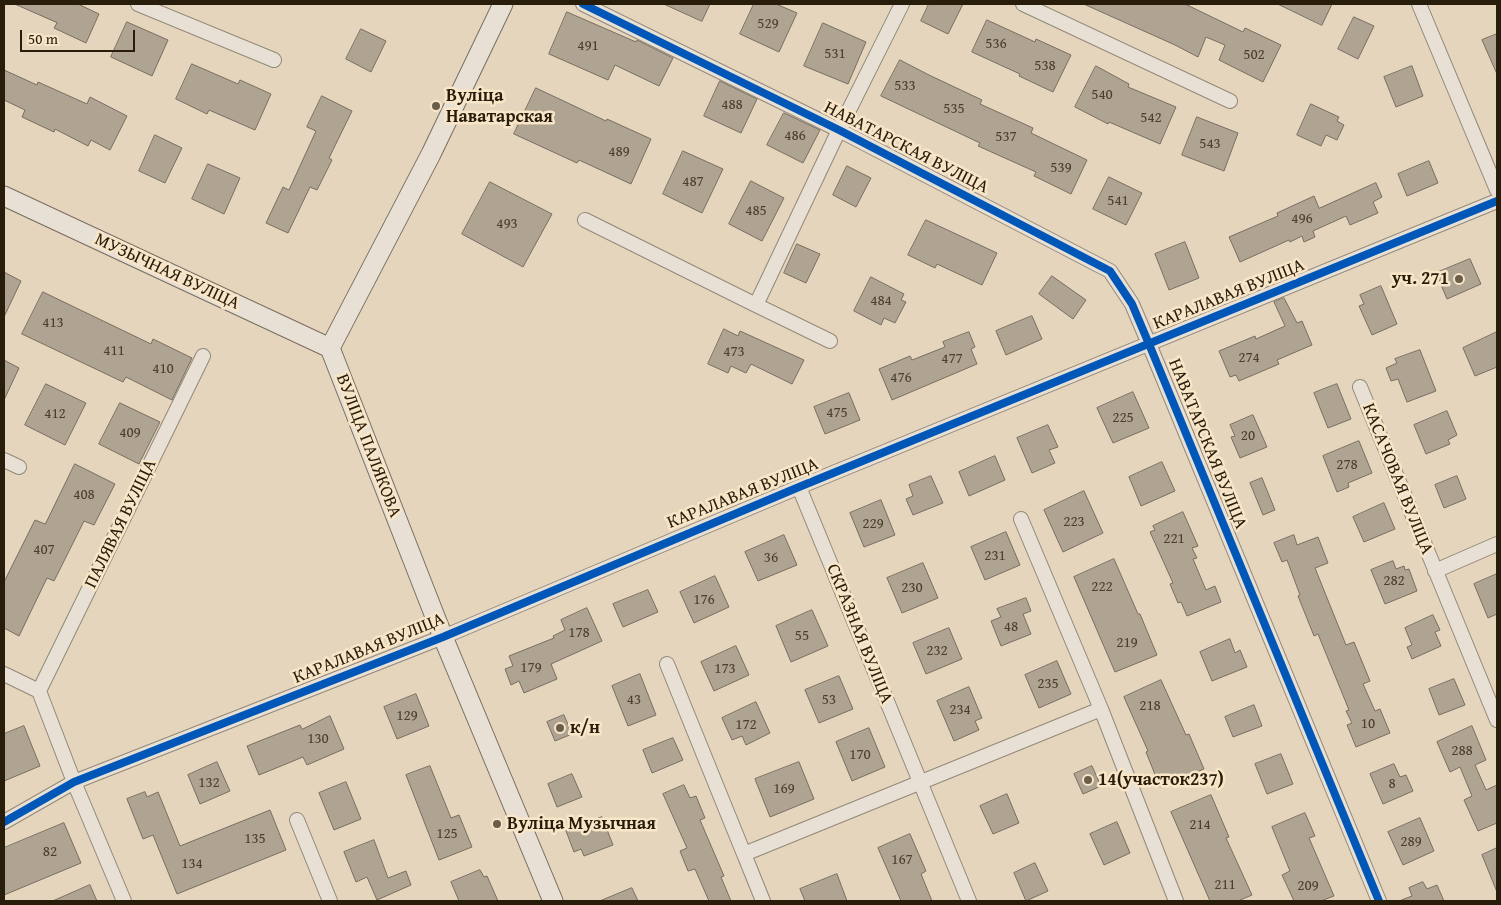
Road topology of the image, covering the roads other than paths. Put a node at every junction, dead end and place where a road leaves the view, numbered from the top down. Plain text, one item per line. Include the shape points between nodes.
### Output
1 (138, 4) edge
2 (503, 4) edge
3 (583, 4) edge
4 (902, 4) edge
5 (1023, 4) edge
6 (1420, 4) edge
7 (274, 60) dead end
8 (1230, 101) dead end
9 (839, 130) junction
10 (1497, 190) edge
11 (4, 196) edge
12 (1497, 201) edge
13 (585, 220) dead end
14 (756, 305) junction
15 (830, 341) dead end
16 (1149, 344) junction
17 (330, 348) junction
18 (204, 356) dead end
19 (1360, 387) dead end
20 (4, 460) edge
21 (19, 467) dead end
22 (799, 487) junction
23 (1021, 519) dead end
24 (1497, 544) edge
25 (1435, 571) junction
26 (443, 637) junction
27 (667, 664) dead end
28 (4, 674) edge
29 (40, 692) junction
30 (1101, 709) junction
31 (1497, 720) edge
32 (74, 782) junction
33 (919, 782) junction
34 (297, 820) dead end
35 (4, 822) edge
36 (744, 854) junction
37 (124, 901) edge
38 (330, 901) edge
39 (553, 901) edge
40 (763, 901) edge
41 (968, 901) edge
42 (1176, 901) edge
43 (1379, 901) edge

1 - 7 street
2 - 17 street via 431,154
3 - 9 street, НАВАТАРСКАЯ ВУЛІЦА
4 - 9 street, НАВАТАРСКАЯ ВУЛІЦА
5 - 8 street
6 - 10 street
9 - 14 street, НАВАТАРСКАЯ ВУЛІЦА
9 - 16 street, НАВАТАРСКАЯ ВУЛІЦА via 1110,271 1132,304
11 - 17 street, МУЗЫЧНАЯ ВУЛІЦА
12 - 16 street, КАРАЛАВАЯ ВУЛІЦА
13 - 14 street
14 - 15 street
16 - 22 street, КАРАЛАВАЯ ВУЛІЦА
16 - 43 street, НАВАТАРСКАЯ ВУЛІЦА
17 - 26 street, ВУЛІЦА ПАЛЯКОВА
18 - 29 street, ПАЛЯВАЯ ВУЛІЦА
19 - 25 street, КАСАЧОВАЯ ВУЛІЦА
20 - 21 street
22 - 26 street, КАРАЛАВАЯ ВУЛІЦА
22 - 33 street, СКРАЗНАЯ ВУЛІЦА
23 - 30 street
24 - 25 street, КАСАЧОВАЯ ВУЛІЦА
25 - 31 street, КАСАЧОВАЯ ВУЛІЦА
26 - 32 street, КАРАЛАВАЯ ВУЛІЦА
26 - 39 street, ВУЛІЦА ПАЛЯКОВА
27 - 36 street
28 - 29 street
29 - 32 street
30 - 33 street
30 - 42 street
32 - 35 street, КАРАЛАВАЯ ВУЛІЦА
32 - 37 street
33 - 36 street
33 - 41 street, СКРАЗНАЯ ВУЛІЦА
34 - 38 street
36 - 40 street

